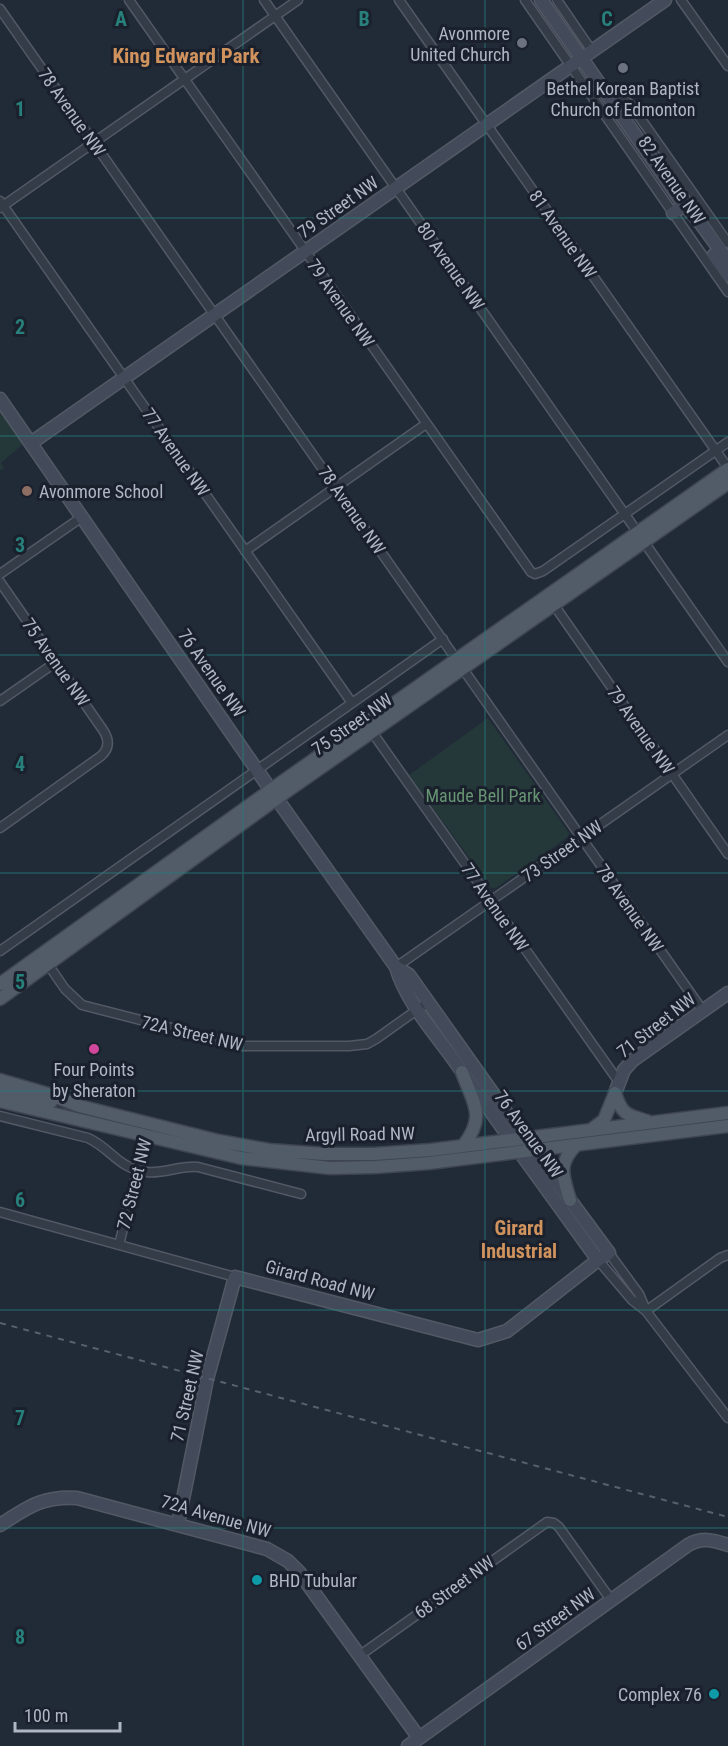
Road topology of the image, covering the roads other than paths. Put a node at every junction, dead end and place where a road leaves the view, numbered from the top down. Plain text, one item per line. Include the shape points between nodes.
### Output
1 (129, 0) edge
2 (264, 0) edge
3 (298, 0) edge
4 (399, 0) edge
5 (525, 0) edge
6 (541, 0) edge
7 (557, 0) edge
8 (665, 0) edge
9 (681, 0) edge
10 (0, 9) edge
11 (275, 16) junction
12 (592, 51) junction
13 (576, 62) junction
14 (728, 66) edge
15 (185, 79) junction
16 (609, 98) junction
17 (487, 125) junction
18 (94, 143) junction
19 (396, 188) junction
20 (1, 205) edge
21 (684, 205) junction
22 (673, 213) junction
23 (728, 243) edge
24 (306, 252) junction
25 (728, 261) edge
26 (728, 275) edge
27 (728, 292) edge
28 (215, 315) junction
29 (124, 378) junction
30 (0, 399) edge
31 (426, 423) junction
32 (728, 442) edge
33 (31, 443) junction
34 (715, 450) junction
35 (728, 469) edge
36 (728, 483) edge
37 (336, 487) junction
38 (624, 514) junction
39 (82, 517) junction
40 (641, 538) junction
41 (245, 551) junction
42 (0, 574) edge
43 (0, 582) edge
44 (554, 605) junction
45 (442, 639) junction
46 (56, 662) junction
47 (728, 662) edge
48 (460, 664) junction
49 (0, 700) edge
50 (352, 703) junction
51 (372, 732) junction
52 (728, 735) edge
53 (257, 769) junction
54 (672, 774) junction
55 (274, 794) junction
56 (0, 828) edge
57 (581, 838) junction
58 (728, 854) edge
59 (491, 901) junction
60 (0, 951) edge
61 (45, 960) junction
62 (396, 967) junction
63 (5, 981) edge
64 (728, 993) edge
65 (0, 999) edge
66 (423, 1005) junction
67 (703, 1011) junction
68 (462, 1072) junction
69 (0, 1080) edge
70 (617, 1088) junction
71 (0, 1091) edge
72 (0, 1101) edge
73 (79, 1106) junction
74 (728, 1113) edge
75 (0, 1116) edge
76 (651, 1122) junction
77 (728, 1126) edge
78 (147, 1130) junction
79 (589, 1131) junction
80 (525, 1138) junction
81 (510, 1140) junction
82 (576, 1145) junction
83 (463, 1146) junction
84 (533, 1150) junction
85 (519, 1152) junction
86 (137, 1170) junction
87 (302, 1194) dead end
88 (570, 1200) junction
89 (0, 1212) edge
90 (119, 1245) junction
91 (728, 1255) edge
92 (604, 1256) junction
93 (235, 1277) junction
94 (646, 1311) junction
95 (728, 1418) edge
96 (178, 1524) junction
97 (0, 1526) edge
98 (728, 1545) edge
99 (611, 1600) junction
100 (359, 1656) junction
101 (422, 1742) edge
102 (408, 1746) edge

1 - 15 street, 79 Avenue NW
2 - 11 street, 80 Avenue NW
3 - 11 street
4 - 17 street, 81 Avenue NW
5 - 13 street, 82 Avenue NW
6 - 13 street, 82 Avenue NW
7 - 12 street
8 - 12 street, 79 Street NW
9 - 14 street
10 - 18 street, 78 Avenue NW
11 - 15 street
11 - 19 street, 80 Avenue NW
12 - 13 street, 79 Street NW
13 - 16 street, 82 Avenue NW
13 - 17 street, 79 Street NW
13 - 22 street, 82 Avenue NW
15 - 18 street
15 - 24 street, 79 Avenue NW
16 - 21 street, 82 Avenue NW
16 - 23 street, 82 Avenue NW via 631,105
17 - 19 street, 79 Street NW
17 - 34 street, 81 Avenue NW
18 - 20 street
18 - 28 street, 78 Avenue NW
19 - 24 street, 79 Street NW
19 - 38 street, 80 Avenue NW
20 - 29 street, 77 Avenue NW
21 - 22 street
21 - 25 street, 82 Avenue NW
21 - 26 street, 82 Avenue NW via 693,225
22 - 27 street, 82 Avenue NW
24 - 28 street, 79 Street NW
24 - 31 street, 79 Avenue NW
28 - 29 street, 79 Street NW
28 - 37 street, 78 Avenue NW
29 - 33 street, 79 Street NW
29 - 41 street, 77 Avenue NW
30 - 33 street, 76 Avenue NW
31 - 37 street
31 - 38 street, 79 Avenue NW via 529,571 535,574
32 - 34 street
33 - 39 street, 76 Avenue NW
34 - 35 street, 81 Avenue NW
34 - 38 street
35 - 40 main road, 75 Street NW
36 - 40 main road, 75 Street NW
37 - 41 street
37 - 45 street, 78 Avenue NW
38 - 40 street, 80 Avenue NW
39 - 42 street
39 - 53 street, 76 Avenue NW
40 - 44 main road, 75 Street NW
40 - 47 street, 80 Avenue NW
40 - 48 main road, 75 Street NW
41 - 50 street, 77 Avenue NW
43 - 46 street, 75 Avenue NW
44 - 48 main road, 75 Street NW
44 - 54 street, 79 Avenue NW
45 - 48 street, 78 Avenue NW
45 - 50 street, 75 Street NW
46 - 49 street
46 - 56 street, 75 Avenue NW via 106,734 108,745 101,756
48 - 51 main road, 75 Street NW
48 - 55 main road, 75 Street NW
48 - 57 street, 78 Avenue NW
50 - 53 street, 75 Street NW
51 - 55 main road, 75 Street NW
51 - 59 street, 77 Avenue NW
52 - 54 street, 73 Street NW
53 - 55 street, 76 Avenue NW
53 - 60 street, 75 Street NW
54 - 57 street, 73 Street NW
54 - 58 street, 79 Avenue NW
55 - 61 main road, 75 Street NW
55 - 62 street, 76 Avenue NW
57 - 59 street, 73 Street NW
57 - 67 street, 78 Avenue NW
59 - 62 street, 73 Street NW
59 - 70 street, 77 Avenue NW
61 - 63 main road, 75 Street NW
61 - 66 street, 72A Street NW via 82,1005 242,1046 358,1046 372,1042
62 - 66 street, 76 Avenue NW via 409,975
63 - 65 main road, 75 Street NW
64 - 67 street, 71 Street NW
66 - 68 street, 76 Avenue NW
66 - 80 street, 76 Avenue NW
67 - 70 street, 71 Street NW via 633,1060
68 - 81 street, 76 Avenue NW
68 - 83 main road via 477,1122
69 - 73 main road, Argyll Road NW
70 - 76 main road via 625,1113
70 - 79 main road via 604,1120
71 - 73 main road
72 - 78 main road, Argyll Road NW
73 - 78 main road, Argyll Road NW
74 - 76 main road, Argyll Road NW
75 - 86 street via 88,1138 123,1165
76 - 79 main road, Argyll Road NW
77 - 82 main road, Argyll Road NW
78 - 83 main road, Argyll Road NW via 294,1152 374,1155
78 - 85 main road, Argyll Road NW via 241,1158 330,1168 391,1166
78 - 86 street, 72 Street NW
79 - 80 main road, Argyll Road NW
80 - 81 main road, Argyll Road NW
80 - 84 street, 76 Avenue NW
81 - 83 main road, Argyll Road NW
81 - 85 street, 76 Avenue NW
82 - 84 main road, Argyll Road NW
82 - 88 main road via 563,1165
84 - 85 main road, Argyll Road NW
84 - 88 street, 76 Avenue NW
85 - 92 street, 76 Avenue NW
86 - 87 street via 198,1167
86 - 90 street, 72 Street NW
88 - 92 street, 76 Avenue NW
89 - 90 street, Girard Road NW
90 - 93 street, Girard Road NW
91 - 94 street
92 - 93 street, Girard Road NW via 507,1331 478,1340
92 - 94 street, 76 Avenue NW via 632,1300
93 - 96 street, 71 Street NW via 207,1380
94 - 95 street, 76 Avenue NW
96 - 97 street, 72A Avenue NW via 76,1498 48,1498
96 - 100 street, 72A Avenue NW via 267,1549 288,1561
98 - 99 street, 67 Street NW via 706,1539 693,1543
99 - 100 street, 68 Street NW via 559,1527 550,1522
99 - 101 street, 67 Street NW
100 - 101 street, 72A Avenue NW
101 - 102 street, 67 Street NW

